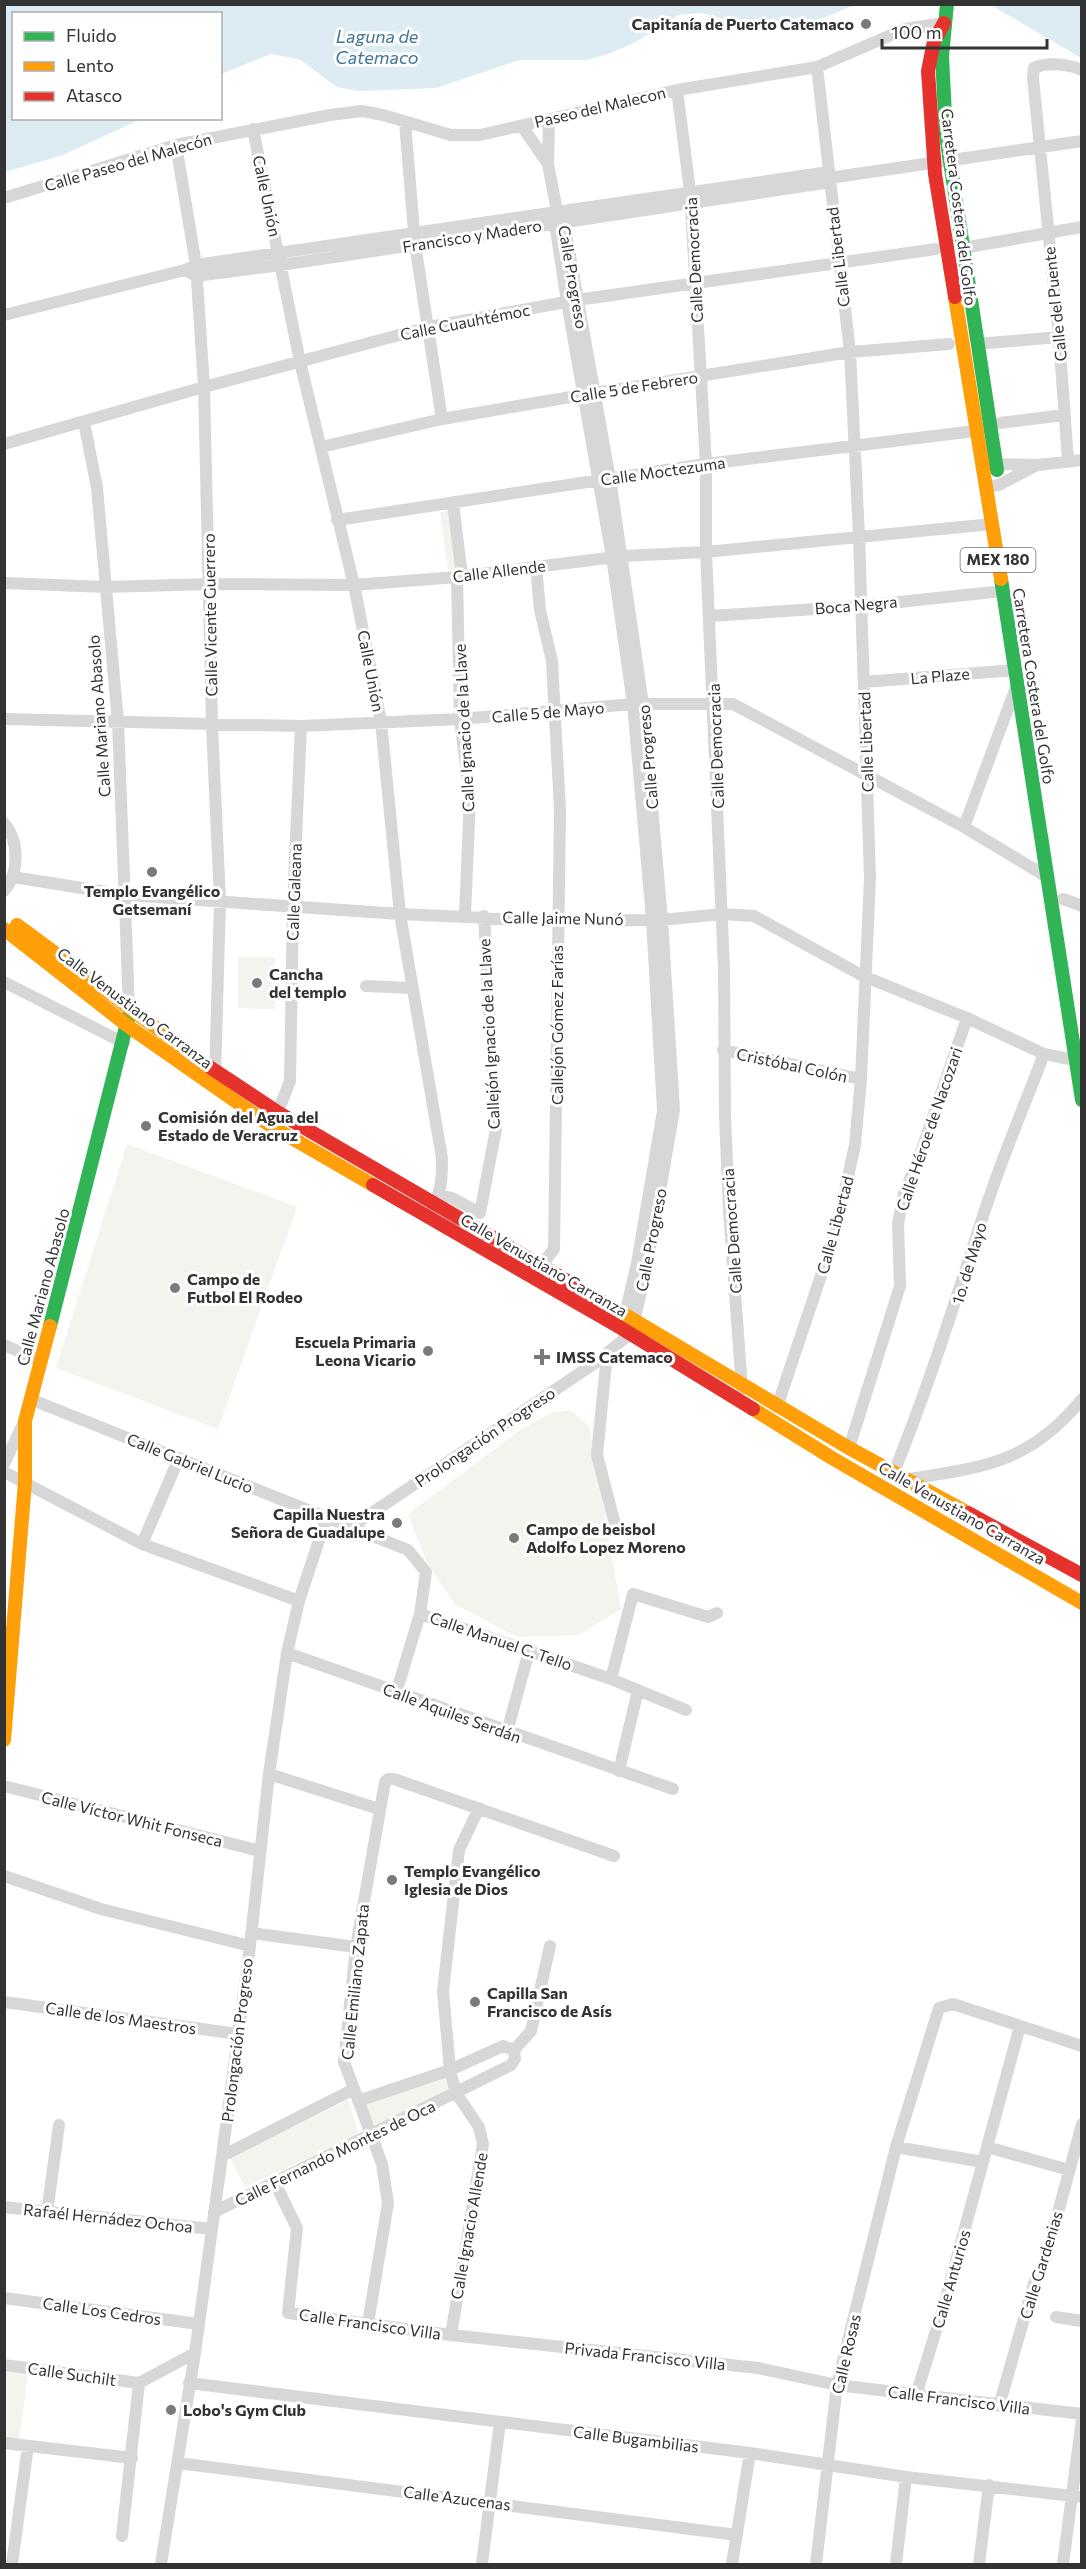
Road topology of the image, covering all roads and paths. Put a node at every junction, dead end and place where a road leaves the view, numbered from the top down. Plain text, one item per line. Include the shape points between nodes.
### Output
1 (948, 4) edge
2 (944, 23) junction
3 (817, 67) junction
4 (1082, 70) edge
5 (677, 90) junction
6 (549, 119) junction
7 (405, 122) junction
8 (522, 126) junction
9 (253, 129) junction
10 (1082, 141) edge
11 (176, 145) junction
12 (1040, 146) junction
13 (949, 161) junction
14 (548, 164) junction
15 (934, 164) junction
16 (830, 178) junction
17 (690, 197) junction
18 (4, 198) edge
19 (559, 219) junction
20 (1082, 227) edge
21 (414, 231) junction
22 (1047, 231) junction
23 (415, 244) junction
24 (963, 248) junction
25 (936, 249) dead end
26 (280, 259) junction
27 (839, 262) junction
28 (192, 270) junction
29 (695, 283) junction
30 (572, 301) junction
31 (4, 315) edge
32 (429, 327) junction
33 (1059, 337) junction
34 (949, 344) dead end
35 (977, 344) junction
36 (850, 352) junction
37 (300, 362) junction
38 (701, 377) junction
39 (204, 387) junction
40 (969, 387) junction
41 (984, 387) junction
42 (588, 394) junction
43 (1064, 416) junction
44 (442, 419) junction
45 (84, 422) junction
46 (995, 427) junction
47 (975, 430) junction
48 (4, 444) edge
49 (321, 447) junction
50 (855, 447) junction
51 (1082, 460) edge
52 (1068, 461) junction
53 (706, 464) junction
54 (989, 464) junction
55 (1038, 465) junction
56 (604, 479) junction
57 (992, 486) junction
58 (453, 503) junction
59 (337, 520) junction
60 (992, 524) junction
61 (859, 535) junction
62 (706, 552) junction
63 (617, 556) junction
64 (536, 566) junction
65 (460, 576) junction
66 (4, 583) edge
67 (210, 584) junction
68 (354, 585) junction
69 (106, 587) junction
70 (1003, 591) junction
71 (861, 606) junction
72 (710, 616) junction
73 (1016, 676) junction
74 (864, 682) junction
75 (638, 704) junction
76 (714, 704) junction
77 (556, 712) junction
78 (4, 719) edge
79 (460, 719) junction
80 (118, 722) junction
81 (381, 722) junction
82 (213, 725) junction
83 (301, 726) junction
84 (868, 777) junction
85 (4, 823) edge
86 (964, 827) junction
87 (13, 877) junction
88 (1047, 878) junction
89 (4, 891) edge
90 (126, 895) junction
91 (1064, 898) junction
92 (220, 901) junction
93 (292, 906) junction
94 (1082, 906) edge
95 (400, 914) junction
96 (722, 914) junction
97 (465, 915) junction
98 (484, 916) junction
99 (657, 919) junction
100 (557, 921) junction
101 (6, 927) edge
102 (863, 976) junction
103 (4, 982) edge
104 (366, 986) dead end
105 (411, 988) junction
106 (129, 1009) junction
107 (1082, 1012) edge
108 (967, 1018) junction
109 (128, 1026) junction
110 (124, 1043) junction
111 (723, 1050) junction
112 (1044, 1054) junction
113 (1078, 1061) edge
114 (215, 1072) junction
115 (861, 1079) junction
116 (214, 1088) junction
117 (1082, 1100) edge
118 (279, 1113) junction
119 (272, 1126) junction
120 (437, 1199) junction
121 (426, 1216) junction
122 (542, 1266) junction
123 (627, 1325) junction
124 (618, 1344) joint
125 (4, 1345) edge
126 (607, 1354) junction
127 (41, 1361) junction
128 (743, 1386) junction
129 (30, 1399) junction
130 (1082, 1399) edge
131 (736, 1401) junction
132 (777, 1407) junction
133 (25, 1421) junction
134 (849, 1448) junction
135 (179, 1458) junction
136 (4, 1464) edge
137 (4, 1472) edge
138 (894, 1472) junction
139 (909, 1479) junction
140 (25, 1482) junction
141 (326, 1518) junction
142 (351, 1527) junction
143 (617, 1532) dead end
144 (142, 1544) junction
145 (1082, 1575) edge
146 (299, 1601) junction
147 (1082, 1603) edge
148 (420, 1614) junction
149 (712, 1615) dead end
150 (529, 1651) junction
151 (286, 1653) junction
152 (611, 1679) junction
153 (638, 1690) junction
154 (396, 1693) junction
155 (686, 1710) dead end
156 (507, 1732) junction
157 (4, 1740) edge
158 (619, 1771) junction
159 (269, 1774) junction
160 (4, 1786) edge
161 (673, 1789) dead end
162 (479, 1808) junction
163 (379, 1809) junction
164 (260, 1851) junction
165 (614, 1856) dead end
166 (4, 1876) edge
167 (250, 1939) junction
168 (550, 1946) dead end
169 (356, 1947) junction
170 (4, 2002) edge
171 (1020, 2026) junction
172 (238, 2034) junction
173 (1082, 2046) edge
174 (514, 2050) junction
175 (450, 2070) junction
176 (456, 2093) junction
177 (356, 2095) junction
178 (1082, 2124) edge
179 (59, 2125) dead end
180 (370, 2137) junction
181 (896, 2147) junction
182 (987, 2147) junction
183 (222, 2156) junction
184 (983, 2162) junction
185 (1069, 2170) junction
186 (274, 2181) junction
187 (4, 2207) edge
188 (214, 2212) junction
189 (46, 2213) junction
190 (212, 2229) junction
191 (4, 2298) edge
192 (1056, 2317) dead end
193 (1082, 2321) edge
194 (368, 2323) junction
195 (199, 2324) junction
196 (451, 2335) junction
197 (195, 2353) junction
198 (4, 2365) edge
199 (140, 2383) junction
200 (189, 2383) junction
201 (837, 2385) junction
202 (916, 2396) junction
203 (999, 2406) junction
204 (1082, 2414) edge
205 (1082, 2419) edge
206 (500, 2422) junction
207 (4, 2443) edge
208 (28, 2445) junction
209 (750, 2453) junction
210 (132, 2458) junction
211 (178, 2463) junction
212 (828, 2466) junction
213 (906, 2477) junction
214 (989, 2485) junction
215 (1077, 2496) edge
216 (489, 2502) junction
217 (737, 2535) junction
218 (122, 2536) dead end
219 (12, 2565) edge
220 (161, 2565) edge
221 (482, 2565) edge
222 (732, 2565) edge
223 (816, 2565) edge
224 (896, 2565) edge
225 (979, 2565) edge
226 (1063, 2565) edge

1 - 2 main road
2 - 3 street, Paseo del Malecon via 905,29
2 - 13 main road, Carretera Costera del Golfo / MEX 180 via 942,71
2 - 15 main road, Carretera Costera del Golfo / MEX 180 via 934,41 928,71
3 - 5 street, Paseo del Malecon
3 - 16 street, Calle Libertad
4 - 12 street, Calle del Puente via 1043,64 1034,68
5 - 6 street, Paseo del Malecon
5 - 17 street, Calle Democracia
6 - 8 street, Paseo del Malecon
6 - 14 street, Calle Progreso
7 - 8 street, Paseo del Malecon via 451,135 480,135
7 - 9 street, Paseo del Malecon via 362,111
7 - 21 street
8 - 14 street
9 - 11 street, Calle Paseo del Malecón
9 - 26 street, Calle Unión
10 - 12 street, Francisco y Madero
11 - 18 street, Calle Paseo del Malecón
11 - 28 street, Calle Vicente Guerrero
12 - 13 street, Francisco y Madero
12 - 22 street, Calle del Puente
13 - 15 street, Francisco y Madero
13 - 24 main road, Carretera Costera del Golfo / MEX 180
14 - 19 street, Calle Progreso
15 - 16 street, Francisco y Madero
15 - 40 main road, Carretera Costera del Golfo / MEX 180
16 - 17 street, Francisco y Madero via 824,183
16 - 27 street, Calle Libertad
17 - 19 street, Francisco y Madero
17 - 29 street, Calle Democracia
19 - 21 street, Francisco y Madero
19 - 23 street, Francisco y Madero
19 - 30 street, Calle Progreso
20 - 22 street
21 - 23 street
21 - 26 street, Francisco y Madero
22 - 24 street
22 - 33 street, Calle del Puente
23 - 26 street, Francisco y Madero
23 - 32 street
24 - 35 main road, Carretera Costera del Golfo / MEX 180
25 - 27 street, Calle Cuauhtémoc
26 - 28 street, Francisco y Madero
26 - 37 street, Calle Unión
27 - 29 street, Calle Cuauhtémoc
27 - 36 street, Calle Libertad
28 - 31 street, Francisco y Madero
28 - 39 street, Calle Vicente Guerrero
29 - 30 street, Calle Cuauhtémoc
29 - 38 street, Calle Democracia
30 - 32 street, Calle Cuauhtémoc
30 - 42 street, Calle Progreso
32 - 37 street, Calle Cuauhtémoc
32 - 44 street
33 - 35 street
33 - 43 street, Calle del Puente
34 - 36 street, Calle 5 de Febrero
35 - 41 main road, Carretera Costera del Golfo / MEX 180
36 - 38 street, Calle 5 de Febrero
36 - 50 street, Calle Libertad
37 - 39 street, Calle Cuauhtémoc
37 - 49 street, Calle Unión
38 - 42 street, Calle 5 de Febrero
38 - 53 street, Calle Democracia
39 - 45 street, Calle Cuauhtémoc
39 - 67 street, Calle Vicente Guerrero
40 - 41 street
40 - 47 main road, Carretera Costera del Golfo / MEX 180
41 - 46 main road, Carretera Costera del Golfo / MEX 180
42 - 44 street, Calle 5 de Febrero
42 - 56 street, Calle Progreso
43 - 46 street, Calle Moctezuma
43 - 52 street, Calle del Puente
44 - 49 street, Calle 5 de Febrero
45 - 48 street, Calle Cuauhtémoc
45 - 69 street, Calle Mariano Abasolo via 97,488
46 - 47 street, Calle Moctezuma
46 - 54 main road, Carretera Costera del Golfo / MEX 180
47 - 50 street, Calle Moctezuma
47 - 54 main road, Carretera Costera del Golfo / MEX 180
49 - 59 street, Calle Unión
50 - 53 street, Calle Moctezuma
50 - 61 street, Calle Libertad
51 - 52 street
52 - 55 street
53 - 56 street, Calle Moctezuma
53 - 62 street, Calle Democracia
54 - 55 street
54 - 57 main road, Carretera Costera del Golfo / MEX 180
55 - 57 street
56 - 58 street, Calle Moctezuma
56 - 63 street, Calle Progreso
57 - 60 main road, Carretera Costera del Golfo / MEX 180
57 - 91 main road, Carretera Costera del Golfo / MEX 180
58 - 59 street, Calle Moctezuma
58 - 65 street, Calle Ignacio de la Llave
59 - 68 street, Calle Unión
60 - 61 street, Calle Allende
60 - 70 main road, Carretera Costera del Golfo / MEX 180
61 - 62 street, Calle Allende
61 - 71 street, Calle Libertad
62 - 63 street, Calle Allende
62 - 72 street, Calle Democracia
63 - 64 street, Calle Allende
63 - 75 street, Calle Progreso
64 - 65 street, Calle Allende
64 - 77 street, Callejón Gómez Farías
65 - 68 street, Calle Allende
65 - 79 street, Calle Ignacio de la Llave
66 - 69 street, Calle Allende
67 - 68 street, Calle Allende
67 - 69 street, Calle Allende
67 - 82 street, Calle Vicente Guerrero
68 - 81 street, Calle Unión
69 - 80 street, Calle Mariano Abasolo
70 - 71 street, Boca Negra
70 - 73 main road, Carretera Costera del Golfo / MEX 180
71 - 72 street, Boca Negra
71 - 74 street, Calle Libertad
72 - 76 street, Calle Democracia
73 - 74 street, La Plaze
73 - 86 street
73 - 88 main road, Carretera Costera del Golfo / MEX 180
74 - 84 street, Calle Libertad
75 - 76 street, Calle 5 de Mayo
75 - 77 street, Calle 5 de Mayo
75 - 99 street, Calle Progreso
76 - 84 street, Calle 5 de Mayo via 733,704
76 - 96 street, Calle Democracia
77 - 79 street, Calle 5 de Mayo
77 - 100 street, Callejón Gómez Farías via 560,810
78 - 80 street, Calle 5 de Mayo
79 - 81 street, Calle 5 de Mayo
79 - 97 street, Calle Ignacio de la Llave via 470,798
80 - 82 street, Calle 5 de Mayo
80 - 90 street, Calle Mariano Abasolo
81 - 83 street, Calle 5 de Mayo
81 - 95 street, Calle Unión
82 - 83 street, Calle 5 de Mayo
82 - 92 street, Calle Vicente Guerrero
83 - 93 street, Calle Galeana
84 - 86 street, Calle 5 de Mayo
84 - 102 street, Calle Libertad via 870,878
85 - 87 street via 16,855
86 - 88 street, Calle 5 de Mayo
87 - 89 street
87 - 90 street, Calle Jaime Nunó
88 - 113 main road, Carretera Costera del Golfo / MEX 180
90 - 92 street, Calle Jaime Nunó
90 - 106 street, Calle Mariano Abasolo
91 - 94 street
91 - 107 main road, Carretera Costera del Golfo / MEX 180
92 - 93 street, Calle Jaime Nunó
92 - 114 street, Calle Vicente Guerrero
93 - 95 street, Calle Jaime Nunó
93 - 118 street, Calle Galeana via 290,1081
95 - 97 street, Calle Jaime Nunó
95 - 105 street, Calle Unión
96 - 99 street, Calle Jaime Nunó
96 - 102 street, Calle Jaime Nunó via 754,916
96 - 111 street, Calle Democracia
97 - 98 street, Calle Jaime Nunó
98 - 100 street, Calle Jaime Nunó
98 - 120 street, Callejón Ignacio de la Llave via 496,1129 480,1213 452,1198
99 - 100 street, Calle Jaime Nunó
99 - 123 street, Calle Progreso via 668,1111 647,1266
100 - 122 street, Callejón Gómez Farías via 554,1249
101 - 106 main road, Calle Venustiano Carranza
101 - 109 main road, Calle Venustiano Carranza
102 - 108 street, Calle Jaime Nunó
102 - 115 street, Calle Libertad
103 - 110 street
104 - 105 street
105 - 120 street, Calle Unión via 442,1158 442,1183
106 - 109 main road, Calle Mariano Abasolo
106 - 114 main road, Calle Venustiano Carranza
108 - 112 street, Calle Jaime Nunó
108 - 134 street, Calle Héroe de Nacozari via 904,1194 898,1223 900,1286
109 - 110 main road, Calle Mariano Abasolo
109 - 116 main road, Calle Venustiano Carranza
110 - 127 main road, Calle Mariano Abasolo
111 - 115 street, Cristóbal Colón
111 - 128 street, Calle Democracia via 729,1211
112 - 113 street, Calle Jaime Nunó
112 - 138 street, 1o. de Mayo
113 - 117 main road, Carretera Costera del Golfo / MEX 180
114 - 116 street, Calle Vicente Guerrero
114 - 118 main road, Calle Venustiano Carranza
115 - 132 street, Calle Libertad via 855,1145 836,1231
116 - 119 main road, Calle Venustiano Carranza
118 - 119 street, Calle Galeana
118 - 120 main road, Calle Venustiano Carranza
119 - 121 main road, Calle Venustiano Carranza
120 - 121 street, Calle Unión
120 - 122 main road, Calle Venustiano Carranza
121 - 123 main road, Calle Venustiano Carranza
122 - 123 main road, Calle Venustiano Carranza
123 - 124 street, Calle Progreso
123 - 128 main road, Calle Venustiano Carranza
123 - 131 main road, Calle Venustiano Carranza
124 - 126 street, Prolongación Progreso
125 - 127 street
126 - 142 street, Prolongación Progreso
126 - 143 street via 597,1455
127 - 129 main road, Calle Mariano Abasolo
128 - 131 street, Calle Democracia
128 - 132 main road, Calle Venustiano Carranza
129 - 133 main road, Calle Mariano Abasolo
129 - 135 street, Calle Gabriel Lucio
130 - 139 street via 1038,1442 1006,1460
131 - 147 main road, Calle Venustiano Carranza
132 - 134 main road, Calle Venustiano Carranza
133 - 136 street
133 - 140 main road, Calle Mariano Abasolo
134 - 138 main road, Calle Venustiano Carranza
135 - 141 street, Calle Gabriel Lucio
135 - 144 street
137 - 140 street
138 - 139 main road, Calle Venustiano Carranza
139 - 145 main road, Calle Venustiano Carranza
140 - 144 street
140 - 157 main road, Calle Mariano Abasolo
141 - 142 street, Calle Gabriel Lucio
141 - 146 street, Prolongación Progreso
142 - 148 street, Calle Manuel C. Tello via 408,1550 426,1572
144 - 146 street
146 - 151 street, Prolongación Progreso
148 - 150 street, Calle Manuel C. Tello
148 - 154 street
149 - 152 street via 633,1594
150 - 152 street, Calle Manuel C. Tello
150 - 156 street
151 - 154 street, Calle Aquiles Serdán
151 - 159 street, Prolongación Progreso
152 - 153 street, Calle Manuel C. Tello
153 - 155 street, Calle Manuel C. Tello
153 - 158 street
154 - 156 street, Calle Aquiles Serdán
156 - 158 street, Calle Aquiles Serdán
158 - 161 street, Calle Aquiles Serdán
159 - 163 street
159 - 164 street, Prolongación Progreso
160 - 164 street, Calle Víctor Whit Fonseca
162 - 163 street, Calle Emiliano Zapata via 388,1779
162 - 165 street
162 - 175 street, Calle Ignacio Allende via 459,1850 446,1954 443,1991
163 - 169 street, Calle Emiliano Zapata
164 - 167 street, Prolongación Progreso
166 - 167 street via 101,1909
167 - 169 street
167 - 172 street, Prolongación Progreso
168 - 174 street via 531,2031
169 - 177 street, Calle Emiliano Zapata via 344,2062
170 - 172 street, Calle de los Maestros
171 - 173 street
171 - 181 street, Calle Rosas via 953,2004 939,2008
171 - 182 street, Calle Anturios
172 - 183 street, Prolongación Progreso
174 - 175 street via 503,2046
174 - 176 street, Calle Fernando Montes de Oca via 511,2065
175 - 176 street, Calle Ignacio Allende
175 - 177 street
176 - 180 street, Calle Fernando Montes de Oca
176 - 196 street, Calle Ignacio Allende via 479,2127 483,2144
177 - 180 street, Calle Emiliano Zapata
177 - 183 street
178 - 185 street, Calle Gardenias
179 - 189 street
180 - 186 street, Calle Fernando Montes de Oca
180 - 194 street, Calle Emiliano Zapata via 382,2164 388,2203
181 - 184 street
181 - 201 street, Calle Rosas
182 - 184 street, Calle Anturios
182 - 185 street
183 - 188 street, Prolongación Progreso
184 - 202 street, Calle Anturios
185 - 203 street, Calle Gardenias
186 - 188 street, Calle Fernando Montes de Oca
186 - 194 street, Calle Francisco Villa via 297,2228 288,2313
187 - 189 street, Rafaél Hernádez Ochoa
188 - 190 street, Prolongación Progreso
189 - 190 street, Rafaél Hernádez Ochoa
190 - 195 street, Prolongación Progreso
191 - 195 street, Calle Los Cedros
192 - 193 street
194 - 196 street, Calle Francisco Villa
195 - 197 street, Prolongación Progreso
196 - 201 street, Privada Francisco Villa via 758,2368
197 - 199 street
197 - 200 street, Prolongación Progreso
198 - 199 street, Calle Suchilt
199 - 210 street
200 - 206 street, Calle Bugambilias
200 - 211 street, Prolongación Progreso
201 - 202 street, Calle Francisco Villa
201 - 212 street, Calle Rosas
202 - 203 street, Calle Francisco Villa
203 - 204 street, Calle Francisco Villa
205 - 215 street
206 - 209 street, Calle Bugambilias
206 - 216 street
207 - 208 street
208 - 210 street
208 - 219 street
209 - 212 street, Calle Bugambilias
209 - 217 street
210 - 218 street
211 - 216 street, Calle Azucenas
211 - 220 street, Prolongación Progreso
212 - 213 street, Calle Bugambilias
212 - 223 street, Calle Rosas
213 - 214 street, Calle Bugambilias
213 - 224 street
214 - 215 street, Calle Bugambilias
214 - 225 street
215 - 226 street
216 - 217 street, Calle Azucenas
216 - 221 street
217 - 222 street

